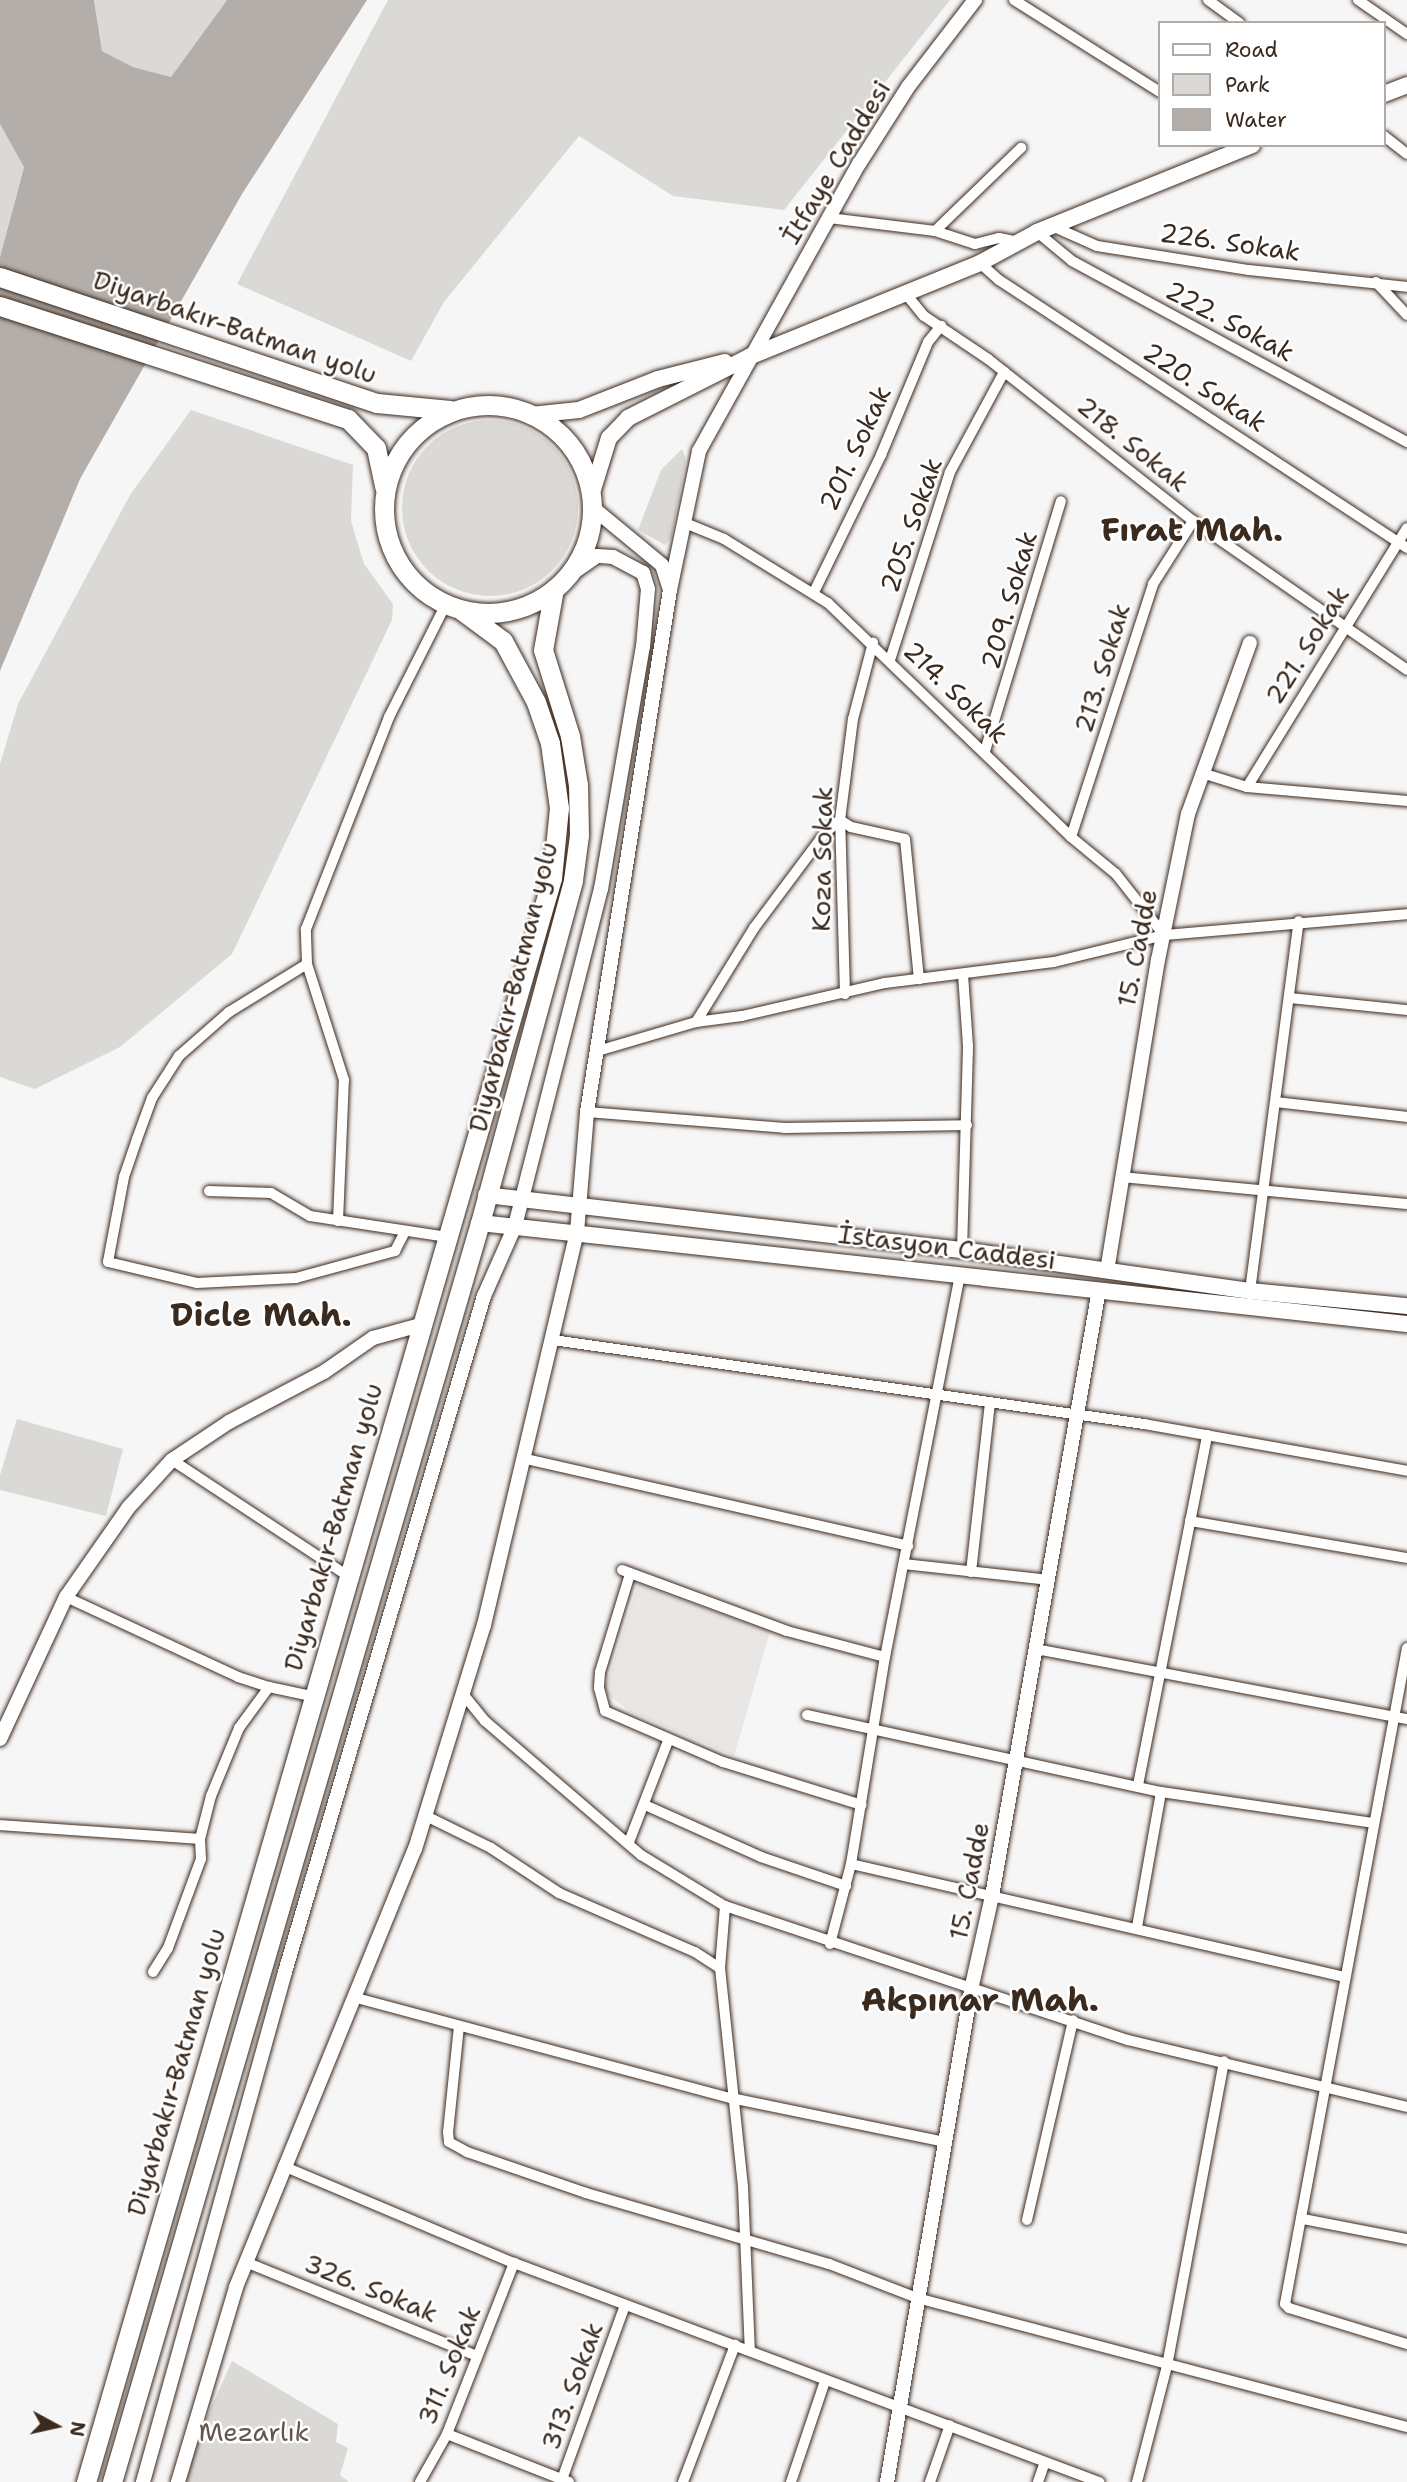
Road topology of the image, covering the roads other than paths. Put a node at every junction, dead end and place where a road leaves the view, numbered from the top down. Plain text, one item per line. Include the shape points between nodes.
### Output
1 (975, 0) edge
2 (1014, 0) edge
3 (1208, 0) edge
4 (1358, 0) edge
5 (1237, 21) edge
6 (1407, 34) edge
7 (1407, 85) edge
8 (1158, 91) edge
9 (1386, 93) edge
10 (1386, 137) edge
11 (1246, 147) edge
12 (1021, 148) dead end
13 (1407, 154) edge
14 (829, 218) junction
15 (1044, 229) junction
16 (935, 231) junction
17 (1019, 242) junction
18 (980, 263) junction
19 (0, 277) edge
20 (1376, 282) junction
21 (1407, 287) edge
22 (906, 294) junction
23 (0, 306) edge
24 (1407, 315) edge
25 (941, 327) junction
26 (751, 356) junction
27 (1004, 372) junction
28 (457, 410) junction
29 (531, 415) junction
30 (1407, 442) edge
31 (384, 491) junction
32 (1061, 501) dead end
33 (592, 502) junction
34 (1193, 522) junction
35 (685, 523) junction
36 (1407, 528) edge
37 (1402, 545) edge
38 (571, 574) junction
39 (554, 589) junction
40 (670, 590) junction
41 (814, 592) junction
42 (453, 608) junction
43 (1345, 628) junction
44 (873, 643) junction
45 (1250, 643) dead end
46 (890, 660) junction
47 (1407, 670) edge
48 (985, 751) junction
49 (1202, 773) junction
50 (1247, 787) junction
51 (1407, 800) edge
52 (841, 820) junction
53 (1071, 837) junction
54 (1407, 914) edge
55 (1299, 921) junction
56 (1164, 935) junction
57 (307, 964) junction
58 (963, 974) junction
59 (919, 979) junction
60 (845, 994) junction
61 (1290, 998) junction
62 (1407, 1010) edge
63 (696, 1022) junction
64 (601, 1050) junction
65 (1276, 1102) junction
66 (587, 1112) junction
67 (1407, 1117) edge
68 (967, 1125) junction
69 (1121, 1177) junction
70 (209, 1191) dead end
71 (1264, 1193) junction
72 (486, 1195) junction
73 (521, 1199) junction
74 (1407, 1204) edge
75 (579, 1208) junction
76 (338, 1221) junction
77 (480, 1223) junction
78 (515, 1226) junction
79 (405, 1231) junction
80 (577, 1232) junction
81 (447, 1237) junction
82 (962, 1250) junction
83 (1107, 1271) junction
84 (960, 1273) junction
85 (1099, 1290) junction
86 (1250, 1291) junction
87 (1407, 1306) edge
88 (1407, 1324) edge
89 (420, 1325) junction
90 (553, 1340) junction
91 (937, 1398) junction
92 (990, 1403) junction
93 (1077, 1415) junction
94 (1206, 1435) junction
95 (526, 1459) junction
96 (172, 1460) junction
97 (1407, 1471) edge
98 (1190, 1521) junction
99 (908, 1546) junction
100 (1407, 1558) edge
101 (904, 1564) junction
102 (971, 1572) junction
103 (348, 1576) junction
104 (1049, 1580) junction
105 (66, 1597) junction
106 (1407, 1648) edge
107 (1036, 1650) junction
108 (885, 1657) junction
109 (1161, 1676) junction
110 (269, 1686) junction
111 (463, 1694) junction
112 (311, 1696) junction
113 (807, 1715) dead end
114 (1393, 1717) junction
115 (1407, 1719) edge
116 (874, 1729) junction
117 (0, 1739) edge
118 (668, 1741) junction
119 (1017, 1761) junction
120 (1138, 1784) junction
121 (1161, 1792) junction
122 (645, 1805) junction
123 (862, 1805) junction
124 (426, 1816) junction
125 (1373, 1823) junction
126 (0, 1825) edge
127 (200, 1839) junction
128 (629, 1842) junction
129 (851, 1864) junction
130 (846, 1885) junction
131 (992, 1896) junction
132 (725, 1906) junction
133 (1137, 1927) junction
134 (830, 1944) junction
135 (720, 1968) junction
136 (153, 1972) dead end
137 (1345, 1977) junction
138 (971, 1990) junction
139 (353, 1997) junction
140 (1073, 2020) junction
141 (459, 2026) junction
142 (1224, 2061) junction
143 (1328, 2090) junction
144 (731, 2098) junction
145 (1407, 2107) edge
146 (944, 2142) junction
147 (283, 2166) junction
148 (1303, 2219) junction
149 (1027, 2220) dead end
150 (1407, 2239) edge
151 (747, 2241) junction
152 (248, 2263) junction
153 (514, 2263) junction
154 (917, 2298) junction
155 (625, 2305) junction
156 (1407, 2344) edge
157 (735, 2345) junction
158 (750, 2351) junction
159 (477, 2356) junction
160 (1167, 2366) junction
161 (825, 2381) junction
162 (900, 2408) junction
163 (950, 2425) junction
164 (1407, 2427) edge
165 (447, 2434) junction
166 (1045, 2462) junction
167 (564, 2481) edge
168 (86, 2482) edge
169 (113, 2482) edge
170 (143, 2482) edge
171 (178, 2482) edge
172 (420, 2482) edge
173 (683, 2482) edge
174 (791, 2482) edge
175 (887, 2482) edge
176 (930, 2482) edge
177 (1038, 2482) edge
178 (1100, 2482) edge
179 (1137, 2482) edge

1 - 14 street, İtfaye Caddesi via 908,88
2 - 8 street
3 - 5 street
4 - 6 street
7 - 9 main road
10 - 13 street
11 - 15 main road
12 - 16 street
14 - 16 street
14 - 26 street, İtfaye Caddesi
15 - 17 main road
15 - 20 street, 226. Sokak via 1097,246 1249,270
15 - 30 street, 222. Sokak via 1072,261
16 - 17 street via 975,244 999,238
17 - 18 main road
18 - 22 main road
18 - 37 street, 220. Sokak via 999,280
19 - 28 highway, Diyarbakır-Batman yolu via 377,403
20 - 21 street, 226. Sokak
20 - 24 street
22 - 25 street, 218. Sokak via 924,316
22 - 26 main road
23 - 31 highway, Diyarbakır-Batman yolu via 348,419 376,448
25 - 27 street, 218. Sokak
25 - 41 street, 201. Sokak via 928,342 881,455
26 - 29 main road via 658,379 579,410
26 - 33 main road via 628,418 609,438
26 - 35 street, İtfaye Caddesi via 699,452
27 - 34 street, 218. Sokak
27 - 46 street, 205. Sokak via 950,472
28 - 29 highway via 479,404 513,407
28 - 31 highway via 417,432 396,458
29 - 33 highway via 570,444 587,474
31 - 42 highway via 384,525 395,559 416,586
32 - 48 street, 209. Sokak
33 - 38 highway via 587,543
33 - 40 street via 662,565
34 - 43 street, 218. Sokak
34 - 53 street, 213. Sokak via 1153,584
35 - 40 street, İtfaye Caddesi
35 - 41 street, 214. Sokak via 724,539
36 - 37 street, 221. Sokak
37 - 43 street, 221. Sokak
38 - 39 highway
38 - 73 street via 597,556 621,560 643,573 648,608 601,889
39 - 42 highway via 513,612 479,615
39 - 72 highway, Diyarbakır-Batman yolu via 543,650 570,736 579,835 573,880
40 - 64 street, İtfaye Caddesi
41 - 44 street, 214. Sokak
42 - 57 street via 389,717 306,929
42 - 81 highway, Diyarbakır-Batman yolu via 503,641 521,667 550,743 559,808 552,878
43 - 47 street, 218. Sokak
43 - 50 street, 221. Sokak
44 - 46 street, 214. Sokak
44 - 52 street, Koza Sokak via 853,719
45 - 49 street, 15. Cadde
46 - 48 street, 214. Sokak
48 - 53 street, 214. Sokak
49 - 50 street
49 - 56 street, 15. Cadde via 1188,814
50 - 51 street
52 - 59 street via 851,828 905,839
52 - 60 street, Koza Sokak
52 - 63 street via 825,833 754,928
53 - 56 street, 214. Sokak via 1116,874
54 - 55 street
55 - 56 street
55 - 61 street
56 - 58 street via 1054,961
56 - 69 street, 15. Cadde
57 - 76 street via 344,1080
57 - 79 street via 229,1012 179,1056 152,1098 133,1151 108,1262 197,1283 296,1278 385,1256 395,1251
58 - 59 street
58 - 68 street
59 - 60 street
60 - 63 street
61 - 62 street
61 - 65 street
63 - 64 street
64 - 66 street, İtfaye Caddesi
65 - 67 street
65 - 71 street
66 - 68 street via 784,1128
66 - 75 street, İtfaye Caddesi
68 - 82 street
69 - 71 street
69 - 83 street, 15. Cadde
70 - 76 street via 271,1193 310,1216
71 - 74 street
71 - 86 street
72 - 73 main road, İstasyon Caddesi
72 - 77 highway, Diyarbakır-Batman yolu
73 - 75 main road, İstasyon Caddesi
73 - 78 street
75 - 80 street, İtfaye Caddesi
75 - 82 main road, İstasyon Caddesi
76 - 79 street
77 - 78 main road, İstasyon Caddesi
77 - 169 highway, Diyarbakır-Batman yolu
78 - 80 main road, İstasyon Caddesi
78 - 170 street via 484,1296 285,1972
79 - 81 street
80 - 84 main road, İstasyon Caddesi
80 - 90 street, İtfaye Caddesi
81 - 89 highway, Diyarbakır-Batman yolu
82 - 83 main road, İstasyon Caddesi
83 - 86 main road, İstasyon Caddesi
84 - 85 main road, İstasyon Caddesi
84 - 91 street
85 - 88 main road, İstasyon Caddesi
85 - 93 street, 15. Cadde
86 - 87 main road, İstasyon Caddesi
89 - 96 street via 373,1338 324,1373 229,1422
89 - 103 highway, Diyarbakır-Batman yolu
90 - 91 street
90 - 95 street, İtfaye Caddesi
91 - 92 street
91 - 99 street
92 - 93 street
92 - 102 street
93 - 94 street
93 - 104 street, 15. Cadde
94 - 97 street
94 - 98 street
95 - 99 street
95 - 111 street, İtfaye Caddesi
96 - 103 street
96 - 105 street via 128,1508
98 - 100 street
98 - 109 street
99 - 101 street
101 - 102 street
101 - 108 street
102 - 104 street
103 - 112 highway, Diyarbakır-Batman yolu
104 - 107 street, 15. Cadde
105 - 110 street via 238,1677
105 - 117 street
106 - 114 street
107 - 109 street
107 - 119 street, 15. Cadde
108 - 116 street
108 - 118 street via 788,1631 626,1572 600,1672 600,1699 605,1711
109 - 114 street
109 - 120 street
110 - 112 street
110 - 127 street via 239,1728 211,1796
111 - 124 street, İtfaye Caddesi
111 - 128 street via 485,1721
112 - 168 highway, Diyarbakır-Batman yolu
113 - 116 street
114 - 115 street
114 - 125 street
116 - 119 street
116 - 123 street
118 - 122 street
118 - 123 street
119 - 120 street
119 - 131 street, 15. Cadde
120 - 121 street
121 - 125 street
121 - 133 street
122 - 128 street
122 - 130 street via 761,1857
123 - 129 street
124 - 135 street via 491,1848 559,1892 695,1952
124 - 139 street, İtfaye Caddesi
125 - 137 street
126 - 127 street
127 - 136 street via 201,1859 168,1948
128 - 132 street via 641,1855
129 - 130 street
129 - 131 street
130 - 134 street
131 - 133 street
131 - 138 street, 15. Cadde
132 - 134 street
132 - 135 street
133 - 137 street
134 - 138 street
135 - 144 street
137 - 143 street
138 - 140 street
138 - 146 street, 15. Cadde
139 - 141 street
139 - 147 street, İtfaye Caddesi
140 - 142 street via 1128,2039
140 - 149 street
141 - 144 street
141 - 151 street via 449,2143 586,2193
142 - 143 street
142 - 160 street
143 - 145 street
143 - 148 street
144 - 146 street
144 - 151 street
146 - 154 street, 15. Cadde
147 - 152 street, İtfaye Caddesi
147 - 153 street
148 - 150 street
148 - 156 street via 1285,2304
151 - 154 street via 829,2264
151 - 158 street
152 - 159 street, 326. Sokak
152 - 171 street, İtfaye Caddesi via 236,2287
153 - 155 street
153 - 159 street, 311. Sokak
154 - 160 street
154 - 162 street, 15. Cadde
155 - 157 street
155 - 167 street, 313. Sokak
157 - 158 street
157 - 173 street
158 - 161 street
159 - 165 street, 311. Sokak
160 - 164 street
160 - 179 street
161 - 162 street
161 - 174 street
162 - 163 street
162 - 175 street, 15. Cadde
163 - 166 street
163 - 176 street
165 - 167 street
165 - 172 street, 311. Sokak
166 - 177 street
166 - 178 street

